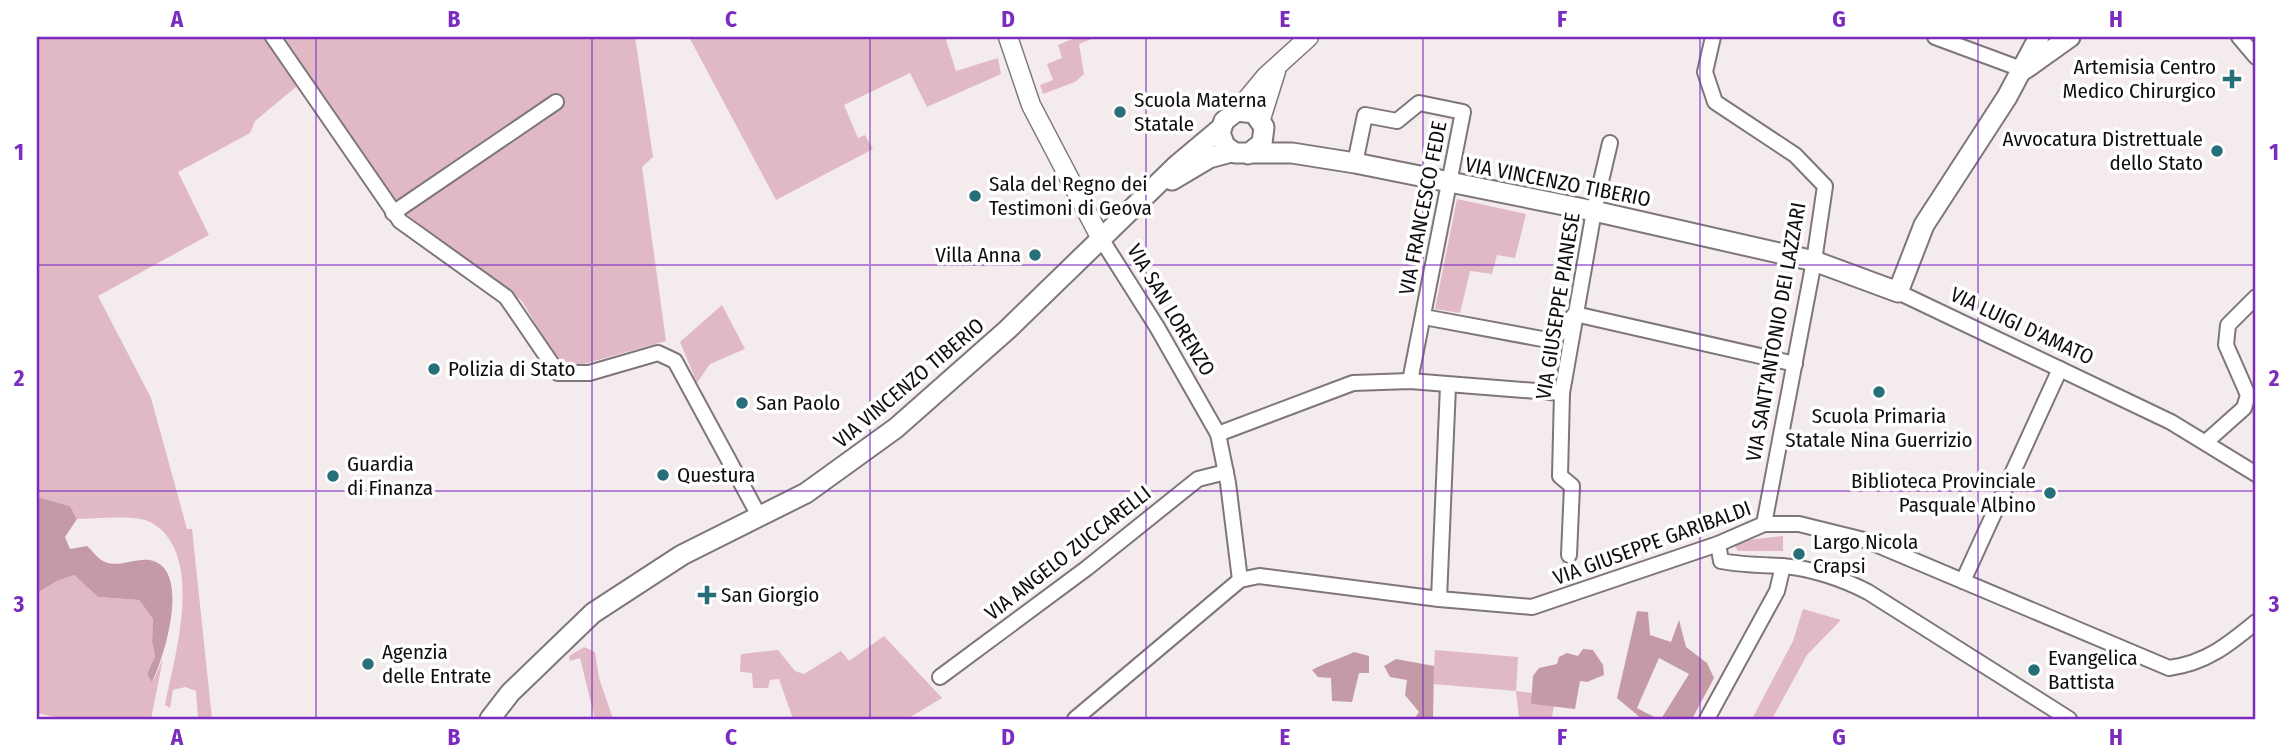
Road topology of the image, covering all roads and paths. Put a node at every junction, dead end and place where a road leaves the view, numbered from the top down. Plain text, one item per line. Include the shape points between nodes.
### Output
1 (273, 37) edge
2 (1007, 37) edge
3 (1309, 37) edge
4 (1713, 37) edge
5 (1935, 37) edge
6 (2039, 37) edge
7 (2070, 37) edge
8 (2239, 37) edge
9 (2256, 57) edge
10 (1277, 68) junction
11 (2024, 70) junction
12 (556, 102) dead end
13 (1237, 111) junction
14 (1263, 123) junction
15 (1220, 129) junction
16 (1610, 143) dead end
17 (1240, 153) junction
18 (1292, 153) junction
19 (1355, 163) junction
20 (1447, 183) junction
21 (1155, 188) junction
22 (1594, 211) junction
23 (393, 213) junction
24 (1100, 237) junction
25 (1814, 261) junction
26 (1898, 292) junction
27 (2256, 297) edge
28 (1575, 314) junction
29 (1424, 317) junction
30 (1795, 364) junction
31 (2060, 369) junction
32 (1410, 381) junction
33 (1448, 386) junction
34 (1562, 393) junction
35 (1218, 434) junction
36 (2207, 441) junction
37 (1226, 472) junction
38 (2256, 474) edge
39 (758, 514) junction
40 (1764, 524) junction
41 (1718, 544) junction
42 (1569, 555) tunnel mouth
43 (1783, 566) junction
44 (1240, 580) junction
45 (1963, 581) junction
46 (1439, 599) junction
47 (2256, 622) edge
48 (530, 675) junction
49 (940, 677) dead end
50 (490, 719) edge
51 (503, 719) edge
52 (1075, 719) edge
53 (1707, 719) edge
54 (2069, 719) edge

1 - 23 street
2 - 24 street, VIA SAN LORENZO via 1031,105
3 - 10 street
4 - 25 street, VIA SANT'ANTONIO DEI LAZZARI via 1704,72 1715,102 1795,155 1825,187
5 - 11 street
6 - 11 main road
7 - 11 main road
8 - 9 street
10 - 13 street
10 - 14 street
11 - 26 main road via 1924,225
12 - 23 street
13 - 14 main road via 1250,111
13 - 15 main road via 1226,117
14 - 17 main road via 1262,143
14 - 18 main road
15 - 17 main road via 1222,142
15 - 21 main road, VIA VINCENZO TIBERIO
16 - 22 street, VIA GIUSEPPE PIANESE
17 - 18 main road, VIA VINCENZO TIBERIO
17 - 21 main road, VIA VINCENZO TIBERIO via 1209,158
18 - 19 main road, VIA VINCENZO TIBERIO
19 - 20 main road, VIA VINCENZO TIBERIO
19 - 20 street, VIA FRANCESCO FEDE via 1365,115 1397,121 1419,103 1462,112
20 - 22 main road, VIA VINCENZO TIBERIO
20 - 29 street, VIA FRANCESCO FEDE
21 - 24 main road, VIA VINCENZO TIBERIO
22 - 25 main road, VIA VINCENZO TIBERIO
22 - 28 street, VIA GIUSEPPE PIANESE
23 - 39 street via 506,297 558,373 589,373 659,353 675,360
24 - 35 street, VIA SAN LORENZO
24 - 39 main road, VIA VINCENZO TIBERIO via 1007,330 896,428 806,493
25 - 26 main road, VIA LUIGI D'AMATO
25 - 30 street, VIA SANT'ANTONIO DEI LAZZARI
26 - 31 street, VIA LUIGI D'AMATO
27 - 36 street via 2228,325 2226,345 2248,395 2244,408
28 - 29 street via 1553,341
28 - 30 street
28 - 34 street, VIA GIUSEPPE PIANESE
29 - 32 street, VIA FRANCESCO FEDE
30 - 40 street, VIA SANT'ANTONIO DEI LAZZARI
31 - 36 street, VIA LUIGI D'AMATO
31 - 45 street
32 - 33 street
32 - 35 street via 1353,383
33 - 34 street
33 - 46 street
34 - 42 street, VIA GIUSEPPE PIANESE via 1560,476 1572,486
35 - 37 street, VIA SAN LORENZO
36 - 38 street, VIA LUIGI D'AMATO
37 - 44 street, VIA SAN LORENZO
37 - 49 street, VIA ANGELO ZUCCARELLI via 1198,479
39 - 48 main road, VIA VINCENZO TIBERIO via 681,555 593,613
40 - 41 street, VIA GIUSEPPE GARIBALDI
40 - 45 street, VIA GIUSEPPE GARIBALDI via 1834,530
41 - 43 street via 1721,561 1749,567
41 - 46 street, VIA GIUSEPPE GARIBALDI via 1567,591 1532,607
43 - 53 street via 1777,591
43 - 54 street via 1868,592
44 - 46 street, VIA GIUSEPPE GARIBALDI via 1259,576
44 - 52 street
45 - 47 street, VIA GIUSEPPE GARIBALDI via 2169,668 2192,665 2220,652
48 - 50 main road, VIA VINCENZO TIBERIO
48 - 51 main road, VIA VINCENZO TIBERIO

